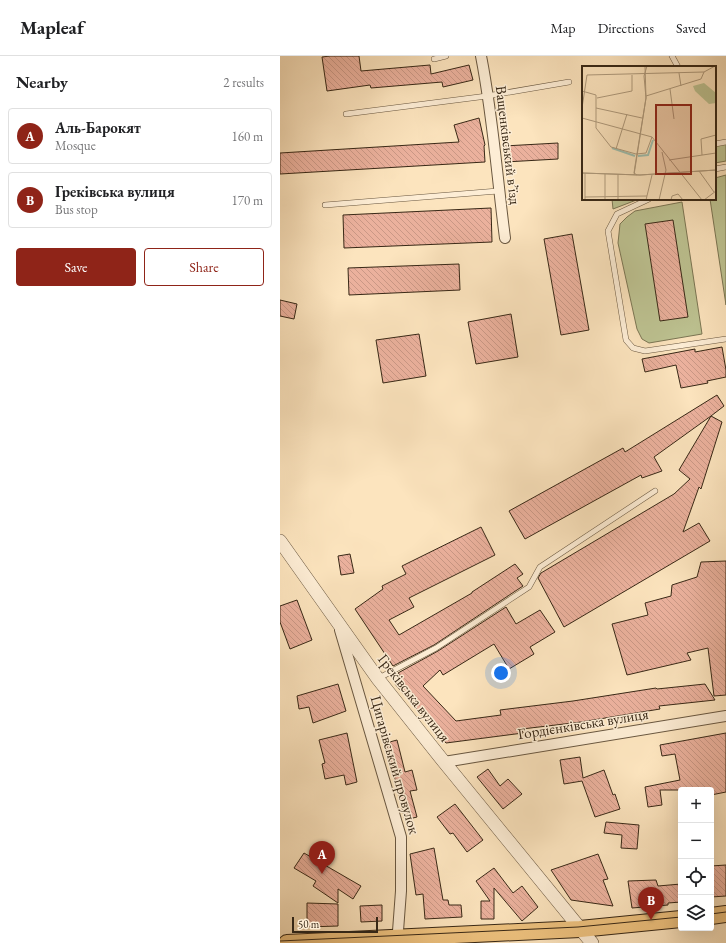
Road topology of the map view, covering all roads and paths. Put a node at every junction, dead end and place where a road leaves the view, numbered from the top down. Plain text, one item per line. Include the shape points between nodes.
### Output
1 (446, 56) edge
2 (481, 56) edge
3 (672, 56) edge
4 (434, 59) dead end
5 (677, 66) edge
6 (569, 82) dead end
7 (487, 96) junction
8 (346, 114) dead end
9 (726, 142) edge
10 (716, 144) edge
11 (726, 167) edge
12 (716, 169) edge
13 (498, 191) junction
14 (647, 200) edge
15 (325, 205) dead end
16 (505, 238) dead end
17 (726, 340) edge
18 (655, 491) dead end
19 (280, 541) edge
20 (338, 622) junction
21 (378, 679) junction
22 (726, 716) edge
23 (444, 762) junction
24 (726, 914) edge
25 (714, 916) edge
26 (678, 919) edge
27 (580, 929) junction
28 (397, 941) edge
29 (287, 943) edge
30 (592, 943) edge

1 - 4 lane
2 - 7 street, Ващенківський в’їзд
3 - 5 lane
6 - 7 lane
7 - 8 lane
7 - 13 street, Ващенківський в’їзд
9 - 10 lane
11 - 12 lane
13 - 15 lane
13 - 16 street, Ващенківський в’їзд
14 - 17 lane via 617,214 608,231 626,340 633,348 645,351
18 - 21 lane via 540,567 530,587 436,648
19 - 20 street, Греківська вулиця
20 - 21 street, Греківська вулиця
20 - 28 street, Цигарівський провулок via 401,837 401,891
21 - 23 street, Греківська вулиця
22 - 23 street, Гордієнківська вулиця
23 - 27 street, Греківська вулиця
24 - 25 main road
26 - 27 main road
27 - 28 main road
27 - 30 street, Греківська вулиця
28 - 29 main road

